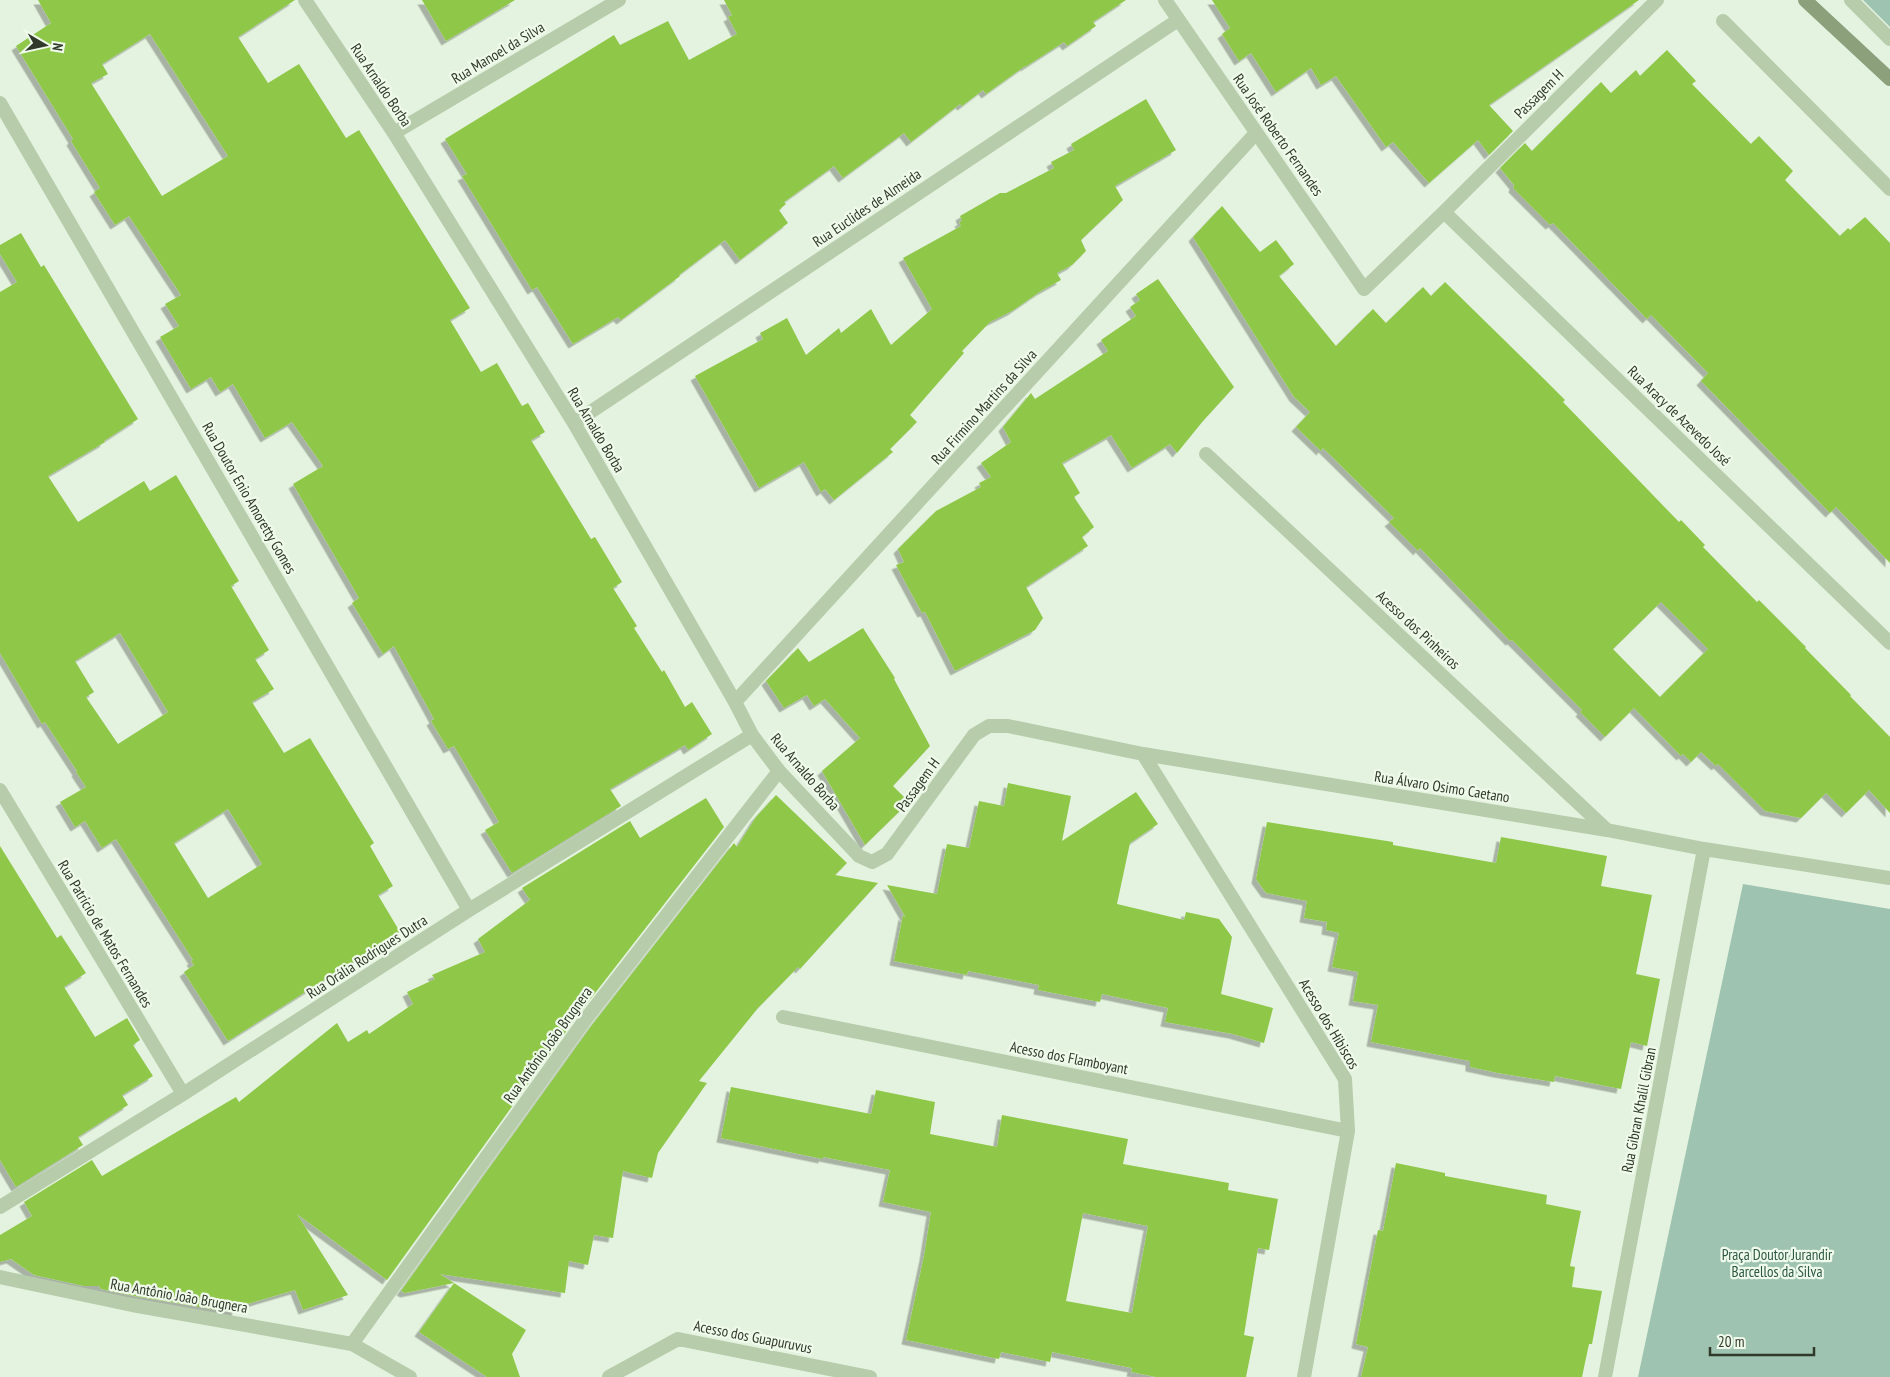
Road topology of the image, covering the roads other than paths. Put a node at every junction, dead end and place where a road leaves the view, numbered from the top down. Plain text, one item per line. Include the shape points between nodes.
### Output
1 (305, 0) edge
2 (619, 0) edge
3 (1165, 0) edge
4 (1657, 0) edge
5 (1805, 0) edge
6 (1850, 0) edge
7 (1178, 20) junction
8 (1723, 21) dead end
9 (1890, 39) edge
10 (1890, 79) edge
11 (0, 102) edge
12 (394, 133) junction
13 (1256, 133) junction
14 (1890, 189) edge
15 (1444, 212) junction
16 (1364, 289) joint
17 (574, 423) junction
18 (1206, 454) dead end
19 (1890, 643) edge
20 (735, 702) junction
21 (989, 726) joint
22 (752, 735) junction
23 (1144, 754) junction
24 (780, 771) junction
25 (0, 790) edge
26 (1607, 830) junction
27 (1704, 849) junction
28 (872, 862) joint
29 (1890, 878) edge
30 (469, 910) junction
31 (783, 1018) dead end
32 (183, 1094) junction
33 (1348, 1131) junction
34 (0, 1207) edge
35 (0, 1277) edge
36 (352, 1344) junction
37 (410, 1377) edge
38 (609, 1377) edge
39 (870, 1377) edge
40 (1304, 1377) edge
41 (1606, 1377) edge

1 - 12 street, Rua Arnaldo Borba
2 - 12 street, Rua Manoel da Silva
3 - 7 street, Rua José Roberto Fernandes
4 - 15 street, Passagem H
5 - 10 main road
6 - 9 street
7 - 13 street, Rua José Roberto Fernandes
7 - 17 street, Rua Euclides de Almeida
8 - 14 street
11 - 30 street, Rua Doutor Enio Amoretty Gomes
12 - 17 street, Rua Arnaldo Borba
13 - 16 street, Rua José Roberto Fernandes
13 - 20 street, Rua Firmino Martins da Silva
15 - 16 street, Passagem H
15 - 19 street, Rua Aracy de Azevedo José
17 - 20 street, Rua Arnaldo Borba
18 - 26 street, Acesso dos Pinheiros
20 - 22 street, Rua Arnaldo Borba
21 - 23 street, Rua Álvaro Osimo Caetano via 1008,726
21 - 28 street, Passagem H via 974,735 888,854
22 - 24 street, Rua Arnaldo Borba
22 - 30 street, Rua Orália Rodrigues Dutra
23 - 26 street, Rua Álvaro Osimo Caetano
23 - 33 street, Acesso dos Hibiscos via 1345,1079
24 - 28 street, Rua Arnaldo Borba via 860,856
24 - 36 street, Rua Antônio João Brugnera via 585,1020
25 - 32 street, Rua Patrício de Matos Fernandes
26 - 27 street, Rua Álvaro Osimo Caetano
27 - 29 street, Rua Álvaro Osimo Caetano
27 - 41 street, Rua Gibran Khalil Gibran
30 - 32 street, Rua Orália Rodrigues Dutra
31 - 33 street, Acesso dos Flamboyant
32 - 34 street, Rua Orália Rodrigues Dutra
33 - 40 street, Acesso dos Hibiscos
35 - 36 street, Rua Antônio João Brugnera via 132,1305
36 - 37 street, Rua Antônio João Brugnera
38 - 39 street, Acesso dos Guapuruvus via 678,1339

